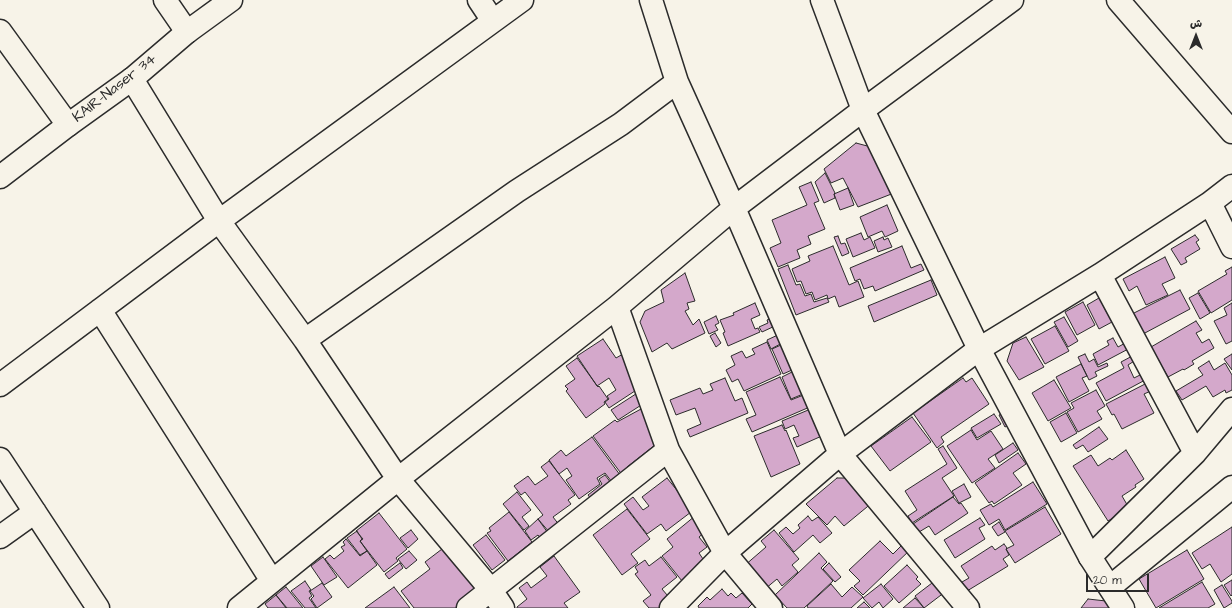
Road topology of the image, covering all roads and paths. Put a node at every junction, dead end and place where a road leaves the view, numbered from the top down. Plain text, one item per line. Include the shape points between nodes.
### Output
1 (165, 0) edge
2 (231, 0) edge
3 (479, 0) edge
4 (522, 0) edge
5 (651, 0) edge
6 (822, 0) edge
7 (1012, 0) edge
8 (1118, 0) edge
9 (493, 21) junction
10 (0, 32) edge
11 (187, 32) junction
12 (132, 79) junction
13 (677, 82) junction
14 (863, 110) junction
15 (68, 125) junction
16 (1232, 132) edge
17 (0, 177) edge
18 (1232, 186) edge
19 (1210, 204) junction
20 (734, 208) junction
21 (219, 221) junction
22 (1232, 247) edge
23 (1100, 275) junction
24 (617, 307) junction
25 (100, 310) junction
26 (305, 340) junction
27 (979, 349) junction
28 (0, 385) edge
29 (1232, 409) edge
30 (668, 450) junction
31 (1195, 453) junction
32 (840, 454) junction
33 (0, 459) edge
34 (398, 479) junction
35 (1230, 494) edge
36 (35, 512) junction
37 (0, 537) edge
38 (725, 553) junction
39 (1090, 557) junction
40 (272, 581) junction
41 (1110, 587) junction
42 (491, 590) junction
43 (98, 608) edge
44 (239, 608) edge
45 (468, 608) edge
46 (503, 608) edge
47 (671, 608) edge
48 (771, 608) edge
49 (968, 608) edge
50 (1123, 608) edge

1 - 11 street
2 - 11 street, KAIR-Naser 34
3 - 9 street
4 - 9 street
5 - 13 street
6 - 14 street
7 - 14 street
8 - 16 street
9 - 21 street
10 - 15 street
11 - 12 street, KAIR-Naser 34
12 - 15 street, KAIR-Naser 34
12 - 21 street
13 - 20 street
13 - 26 street via 621,124 518,191
14 - 20 street
14 - 27 street
15 - 17 street, KAIR-Naser 34
18 - 19 street
19 - 22 street
19 - 23 street
20 - 24 street
20 - 32 street
21 - 25 street
21 - 26 street
23 - 27 street
23 - 31 street
24 - 30 street
24 - 34 street
25 - 28 street
25 - 40 street
26 - 34 street
27 - 32 street
27 - 39 street
29 - 31 street
30 - 38 street
30 - 42 street
31 - 39 street
32 - 38 street
32 - 49 street
33 - 36 street
34 - 40 street
34 - 42 street
35 - 41 street
36 - 37 street
36 - 43 street
38 - 47 street
38 - 48 street
39 - 41 street
40 - 44 street
41 - 50 street
42 - 45 street
42 - 46 street

